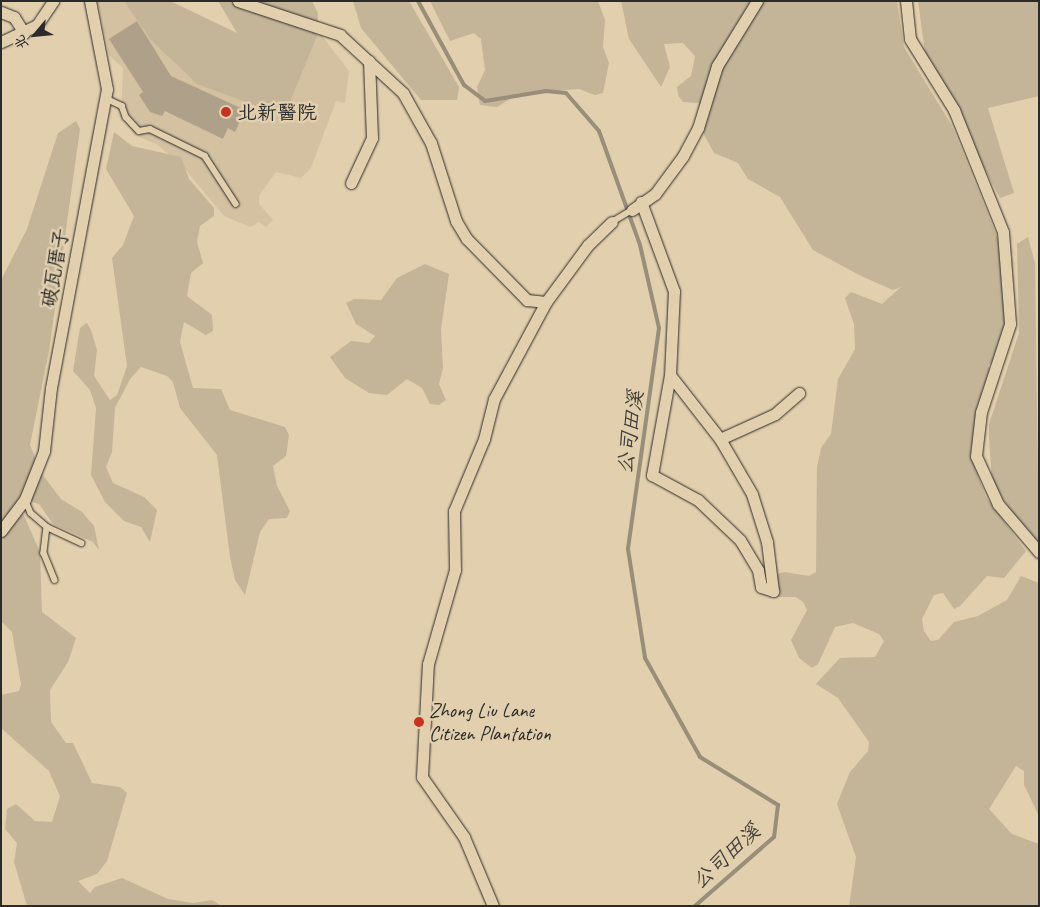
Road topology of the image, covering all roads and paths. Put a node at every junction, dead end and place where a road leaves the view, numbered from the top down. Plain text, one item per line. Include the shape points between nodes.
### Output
1 (53, 1) edge
2 (90, 1) edge
3 (238, 1) edge
4 (757, 1) edge
5 (906, 1) edge
6 (1, 12) edge
7 (24, 33) junction
8 (1, 42) edge
9 (369, 61) junction
10 (105, 98) junction
11 (351, 183) dead end
12 (641, 202) junction
13 (236, 204) dead end
14 (632, 210) joint
15 (612, 222) joint
16 (546, 302) junction
17 (670, 374) junction
18 (799, 392) dead end
19 (720, 439) junction
20 (25, 499) junction
21 (47, 527) junction
22 (1, 531) edge
23 (81, 543) dead end
24 (1039, 552) edge
25 (55, 580) dead end
26 (493, 906) edge

1 - 7 street via 49,13
2 - 10 street, 破瓦厝子
3 - 9 street via 340,36
4 - 12 street via 717,66 698,128 683,156 655,194
5 - 24 street via 910,39 954,110 1002,232 1010,324 981,412 976,456 998,504
6 - 7 street via 14,17
7 - 8 street
9 - 11 street via 372,138
9 - 16 street via 416,112 467,239 520,295 537,304
10 - 13 lane via 122,106 126,117 139,131 150,129 205,156
10 - 20 street, 破瓦厝子 via 52,388 44,451
12 - 14 street
12 - 17 street via 674,291
14 - 15 lane
15 - 16 street via 588,244
16 - 26 street via 494,399 484,438 454,511 455,570 428,664 422,777 464,837
17 - 19 street
17 - 19 street via 652,475 698,500 740,540 758,570 761,587 773,590 768,542 752,494
18 - 19 street via 776,414
20 - 21 lane via 31,513
20 - 22 street, 破瓦厝子
21 - 23 lane
21 - 25 lane via 44,553

